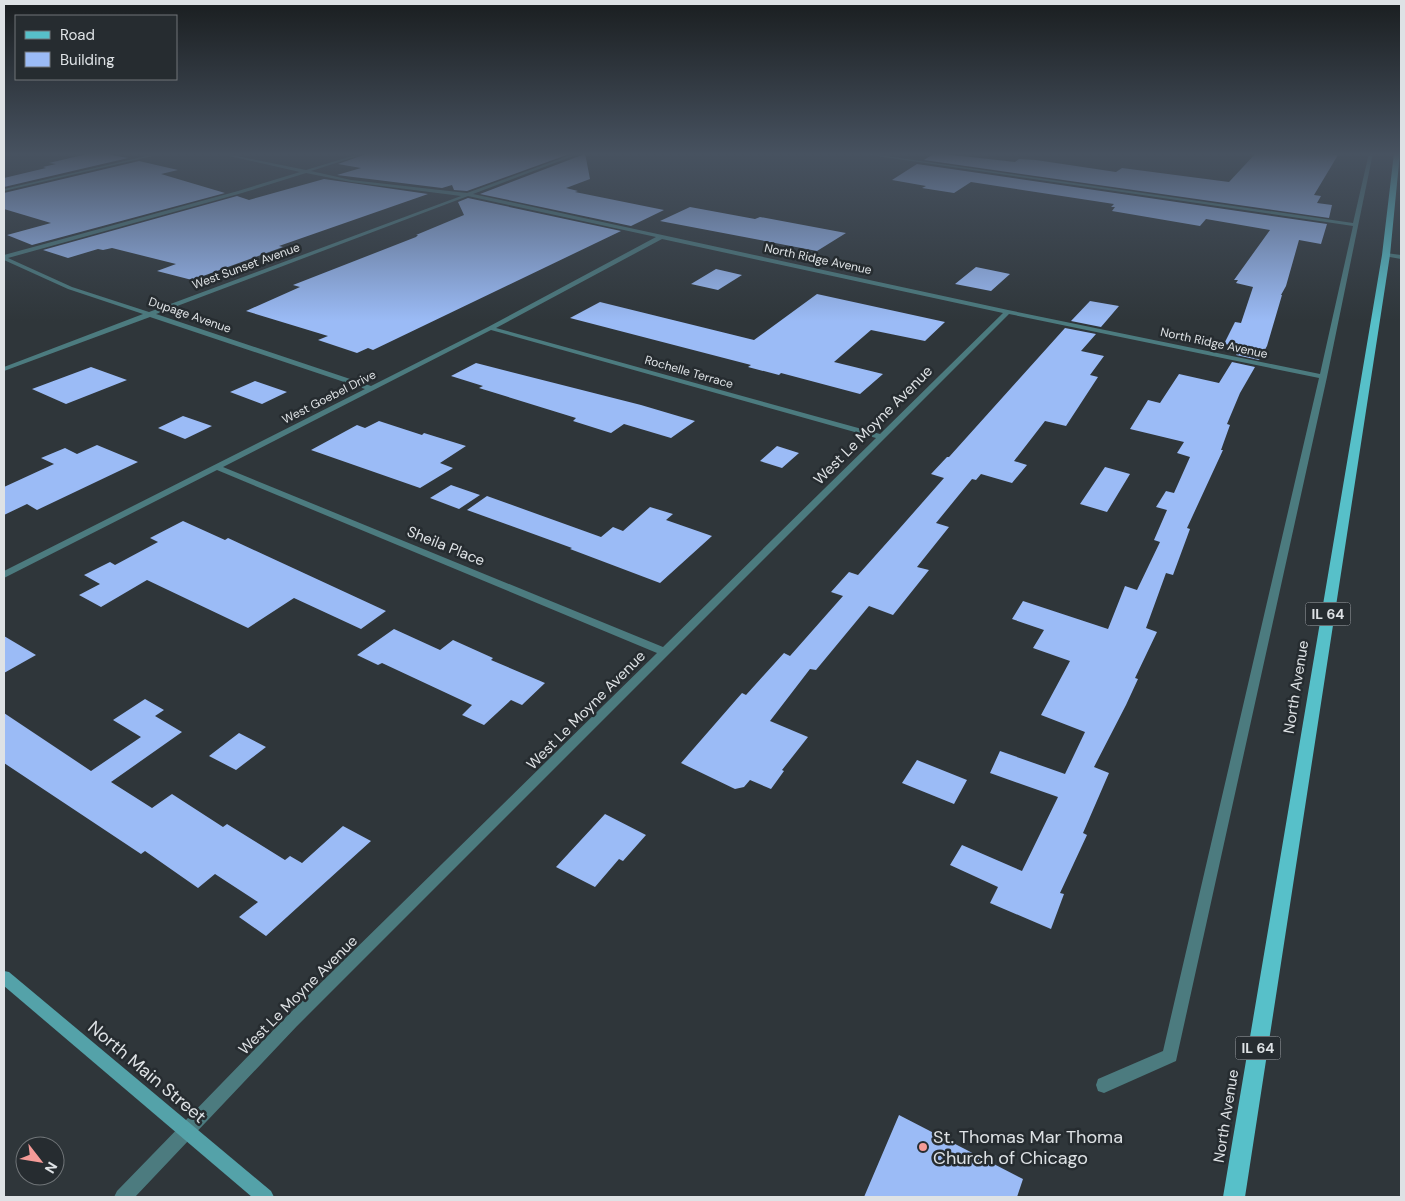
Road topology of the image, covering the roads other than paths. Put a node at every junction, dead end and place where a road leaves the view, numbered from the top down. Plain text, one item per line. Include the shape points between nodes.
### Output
1 (174, 209) edge
2 (431, 209) edge
3 (535, 209) edge
4 (1246, 209) edge
5 (1358, 209) edge
6 (1395, 209) edge
7 (1354, 225) junction
8 (663, 236) junction
9 (1394, 256) edge
10 (4, 257) edge
11 (1008, 312) junction
12 (151, 314) junction
13 (490, 328) junction
14 (4, 369) edge
15 (1323, 377) junction
16 (371, 388) junction
17 (882, 437) junction
18 (216, 467) junction
19 (4, 575) edge
20 (665, 652) junction
21 (4, 978) edge
22 (1104, 1085) dead end
23 (186, 1131) junction
24 (123, 1197) edge
25 (265, 1197) edge
26 (1234, 1197) edge

1 - 10 street
2 - 12 street, West Sunset Avenue
3 - 8 street, North Ridge Avenue
4 - 7 street
5 - 7 street
6 - 9 main road, North Avenue / IL 64
7 - 15 street
8 - 11 street, North Ridge Avenue
8 - 13 street, West Goebel Drive
9 - 26 main road, North Avenue / IL 64
10 - 12 street, Dupage Avenue via 70,288
11 - 15 street, North Ridge Avenue
11 - 17 street, West Le Moyne Avenue
12 - 14 street, West Sunset Avenue
12 - 16 street, Dupage Avenue
13 - 16 street, West Goebel Drive
13 - 17 street, Rochelle Terrace
15 - 22 street via 1170,1056
16 - 18 street, West Goebel Drive
17 - 20 street, West Le Moyne Avenue
18 - 19 street, West Goebel Drive
18 - 20 street, Sheila Place
20 - 23 street, West Le Moyne Avenue via 292,1021
21 - 23 street, North Main Street
23 - 24 street, West Le Moyne Avenue
23 - 25 street, North Main Street

